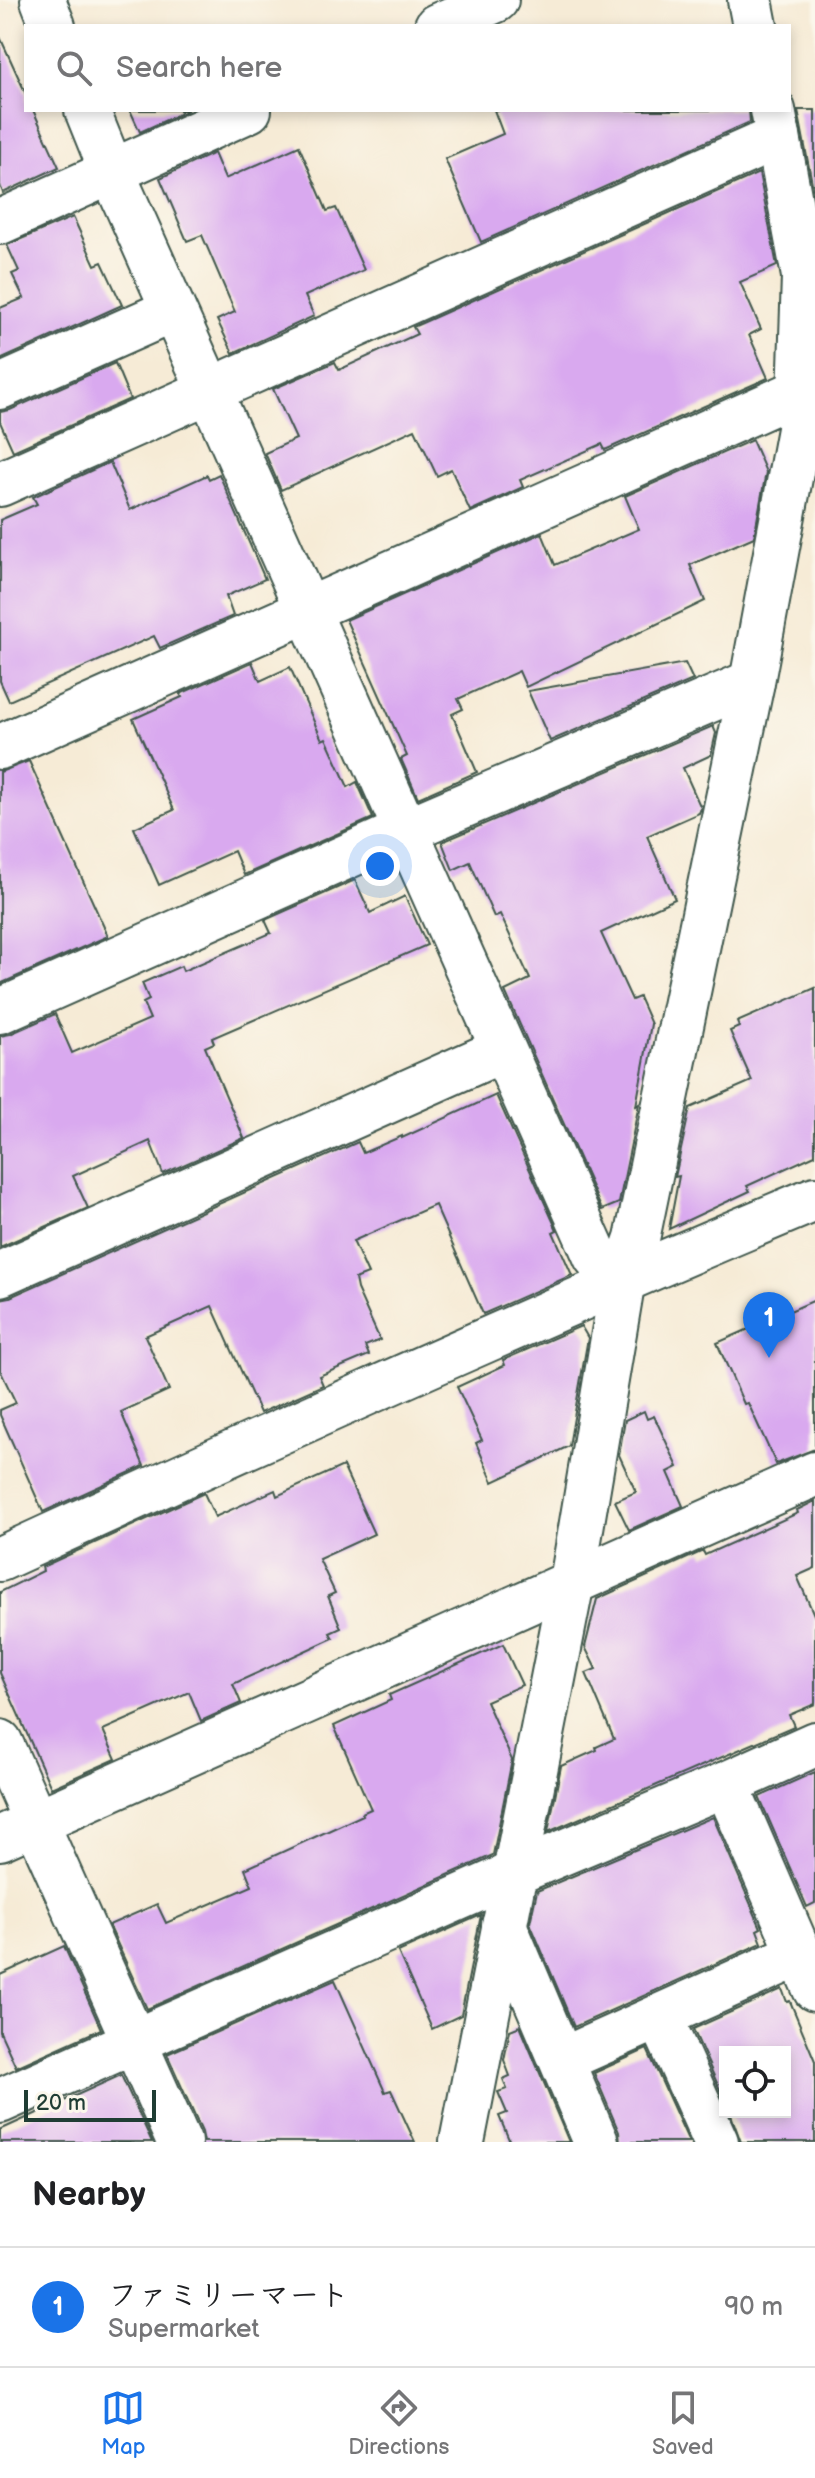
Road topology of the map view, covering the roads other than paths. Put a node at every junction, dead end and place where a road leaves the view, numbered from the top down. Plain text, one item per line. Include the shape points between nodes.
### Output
1 (43, 0) edge
2 (496, 0) edge
3 (750, 0) edge
4 (52, 24) edge
5 (442, 24) edge
6 (755, 24) edge
7 (88, 112) edge
8 (245, 112) edge
9 (775, 124) edge
10 (112, 172) junction
11 (0, 222) edge
12 (173, 310) junction
13 (0, 387) edge
14 (209, 391) junction
15 (805, 415) edge
16 (0, 484) edge
17 (306, 610) junction
18 (752, 682) junction
19 (0, 747) edge
20 (404, 831) junction
21 (0, 1011) edge
22 (502, 1050) junction
23 (815, 1199) edge
24 (0, 1274) edge
25 (623, 1279) junction
26 (815, 1474) edge
27 (0, 1559) edge
28 (572, 1582) junction
29 (0, 1742) edge
30 (815, 1744) edge
31 (726, 1784) junction
32 (18, 1830) edge
33 (517, 1872) junction
34 (504, 1925) junction
35 (807, 1972) edge
36 (660, 2017) junction
37 (134, 2040) junction
38 (562, 2060) junction
39 (0, 2101) edge
40 (179, 2142) edge
41 (462, 2142) edge
42 (596, 2142) edge
43 (716, 2142) edge

1 - 4 street
2 - 5 street
3 - 6 street
7 - 10 street
8 - 10 street
9 - 14 street
9 - 15 street via 804,276
10 - 11 street
10 - 12 street
12 - 13 street
12 - 14 street
14 - 16 street
14 - 17 street
15 - 17 street
15 - 18 street
17 - 19 street
17 - 20 street
18 - 20 street
18 - 25 street via 637,1239
20 - 21 street
20 - 22 street
22 - 24 street
22 - 25 street via 596,1257
23 - 25 street
25 - 27 street
25 - 28 street
26 - 28 street
28 - 32 street
28 - 33 street
29 - 32 street
30 - 31 street
31 - 33 street
31 - 35 street
32 - 37 street
33 - 34 street
33 - 37 street
34 - 38 street
34 - 41 street
35 - 36 street
36 - 38 street
36 - 43 street
37 - 39 street
37 - 40 street
38 - 42 street

